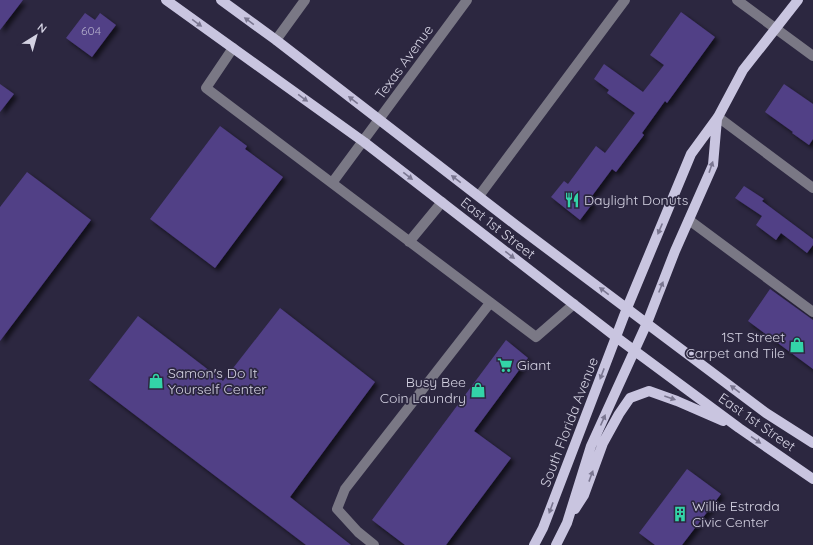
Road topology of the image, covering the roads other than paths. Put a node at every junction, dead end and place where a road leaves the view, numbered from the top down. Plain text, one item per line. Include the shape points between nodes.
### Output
1 (166, 0) edge
2 (221, 0) edge
3 (305, 0) edge
4 (467, 0) edge
5 (625, 0) edge
6 (737, 0) edge
7 (798, 0) edge
8 (776, 29) junction
9 (276, 40) junction
10 (233, 48) junction
11 (813, 56) edge
12 (718, 118) junction
13 (379, 120) junction
14 (364, 142) junction
15 (332, 183) junction
16 (813, 188) edge
17 (479, 196) junction
18 (442, 202) junction
19 (689, 220) junction
20 (409, 242) junction
21 (490, 303) junction
22 (574, 304) junction
23 (627, 308) junction
24 (813, 312) edge
25 (647, 323) junction
26 (616, 337) junction
27 (635, 351) junction
28 (739, 428) junction
29 (813, 443) edge
30 (813, 479) edge
31 (567, 523) junction
32 (374, 545) edge
33 (534, 545) edge
34 (556, 545) edge

1 -> 10 main road, East 1st Street
9 -> 2 main road, East 1st Street
3 - 9 street
4 - 13 street, Texas Avenue
5 - 17 street
6 - 8 street
7 - 8 main road
8 - 11 street
8 - 12 main road via 743,70
13 -> 9 main road, East 1st Street
10 -> 14 main road, East 1st Street
10 - 15 street via 206,88
12 - 16 street
19 -> 12 main road, South Florida Avenue via 713,165
12 -> 23 main road, South Florida Avenue via 691,154
13 - 14 street, Texas Avenue
17 -> 13 main road, East 1st Street
14 - 15 street, Texas Avenue
14 -> 18 main road, East 1st Street
15 - 20 street
23 -> 17 main road, East 1st Street
18 - 20 street
18 -> 22 main road, East 1st Street
19 - 24 street
25 -> 19 main road, South Florida Avenue
20 - 21 street
21 - 22 street via 536,337
21 - 32 street via 345,489 337,509
22 - 26 main road, East 1st Street
23 - 25 main road, East 1st Street
23 - 26 main road, South Florida Avenue
25 - 27 main road, South Florida Avenue
29 -> 25 main road, East 1st Street via 766,413
26 - 27 main road, East 1st Street
26 -> 33 main road, South Florida Avenue via 544,528
27 - 28 main road, East 1st Street
31 -> 27 main road, South Florida Avenue via 591,446
28 -> 30 main road, East 1st Street
31 -> 28 main road via 584,495 603,443 630,398 649,391
31 - 34 main road, South Florida Avenue

